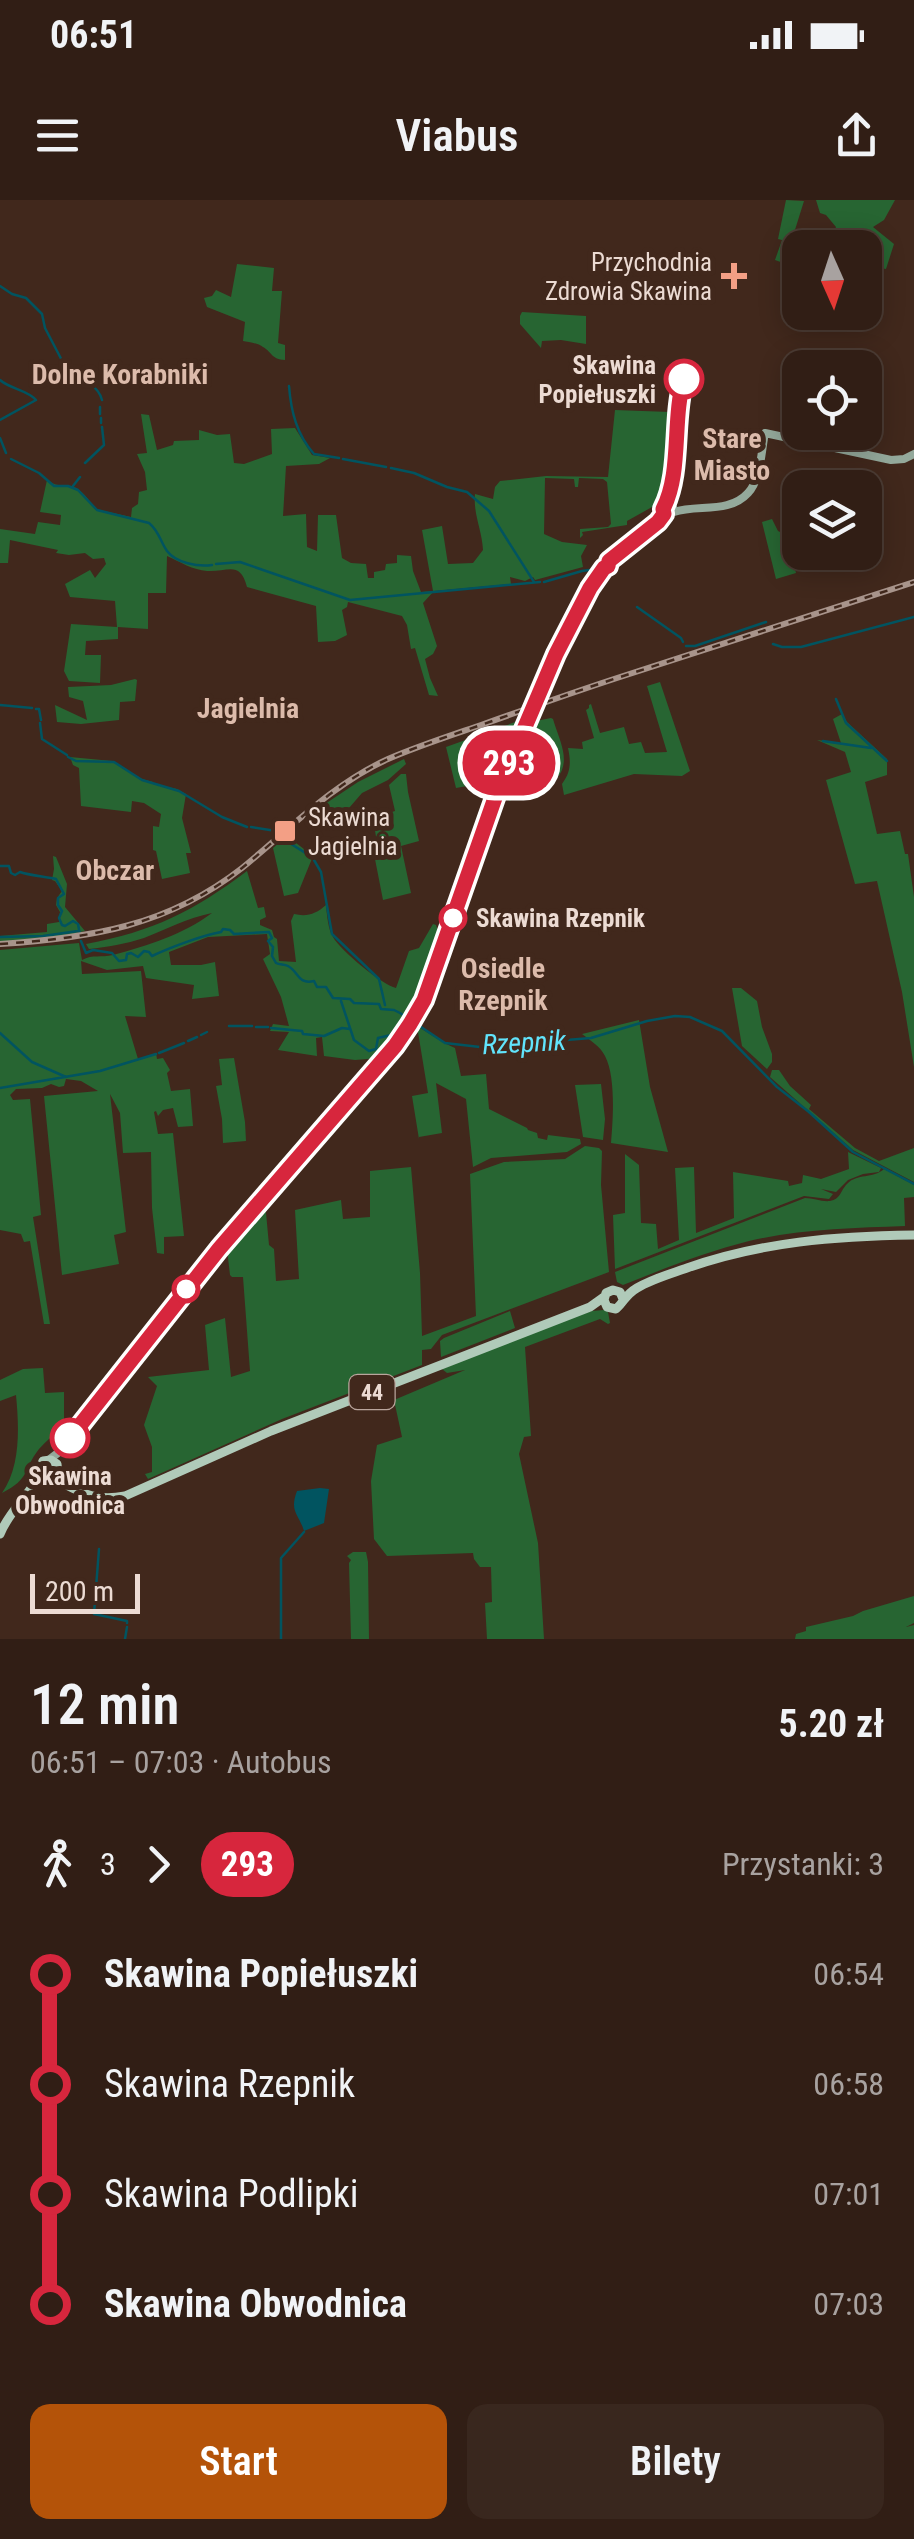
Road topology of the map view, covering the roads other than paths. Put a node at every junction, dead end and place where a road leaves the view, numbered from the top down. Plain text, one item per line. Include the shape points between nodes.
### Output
1 (914, 454) edge
2 (914, 1235) edge
3 (621, 1296) junction
4 (605, 1302) junction
5 (51, 1471) junction
6 (1, 1532) edge

1 - 5 main road via 876,458 765,433 747,494 728,506 667,514 605,563 511,757 412,1021 187,1288
2 - 3 main road, 44 via 771,1246 707,1262
3 - 4 main road, 44 via 611,1290
3 - 4 main road, 44 via 618,1308
4 - 5 main road, 44 via 272,1431 135,1492 86,1490
5 - 6 main road

